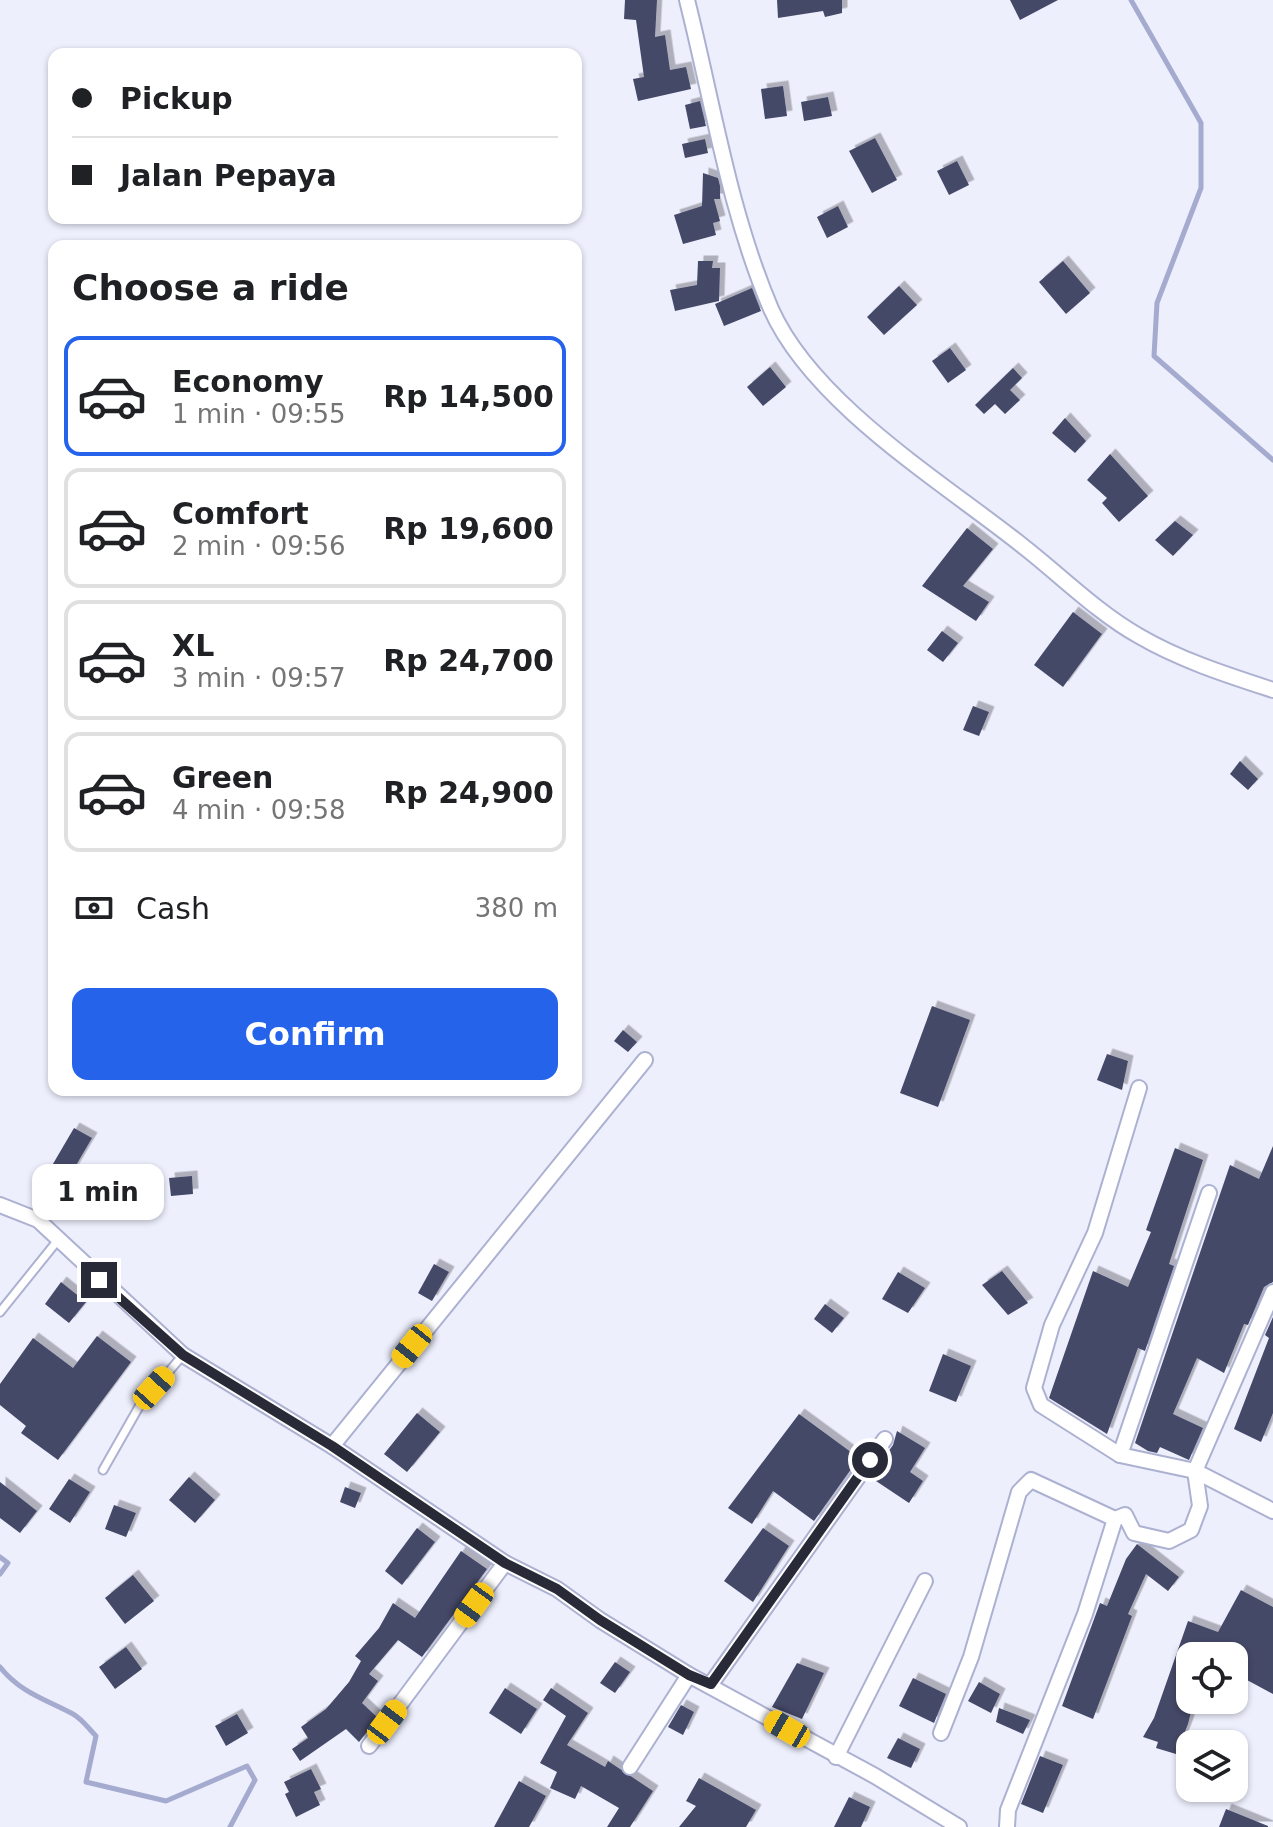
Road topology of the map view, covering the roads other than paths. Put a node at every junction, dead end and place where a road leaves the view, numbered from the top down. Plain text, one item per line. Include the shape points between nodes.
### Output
1 (687, 0) edge
2 (1273, 690) edge
3 (645, 1060) dead end
4 (1139, 1088) dead end
5 (1209, 1193) dead end
6 (0, 1205) edge
7 (58, 1240) junction
8 (1273, 1292) edge
9 (0, 1312) edge
10 (183, 1355) junction
11 (885, 1439) dead end
12 (332, 1446) junction
13 (1120, 1455) junction
14 (103, 1470) dead end
15 (1195, 1471) junction
16 (1273, 1511) edge
17 (1115, 1519) junction
18 (505, 1563) junction
19 (925, 1581) dead end
20 (689, 1675) junction
21 (711, 1684) junction
22 (941, 1733) dead end
23 (369, 1746) dead end
24 (836, 1757) junction
25 (630, 1767) dead end
26 (959, 1827) edge
27 (1007, 1827) edge

1 - 2 street via 735,204 771,309 793,347 882,438 1137,635 1189,661
3 - 12 street
4 - 13 street via 1095,1233 1052,1325 1034,1388 1041,1405
5 - 13 street
6 - 7 street via 38,1220
7 - 9 lane
7 - 10 street
8 - 15 street
10 - 12 street
10 - 14 lane via 140,1405
11 - 21 street
12 - 18 street
13 - 15 street
15 - 16 street
15 - 17 street via 1200,1506 1191,1530 1169,1541 1134,1533 1125,1515
17 - 22 street via 1047,1486 1025,1483 971,1657
17 - 27 street via 1085,1614 1008,1810
18 - 20 street via 557,1589
18 - 23 street
19 - 24 street
20 - 21 street
20 - 25 street
21 - 24 street
24 - 26 street

